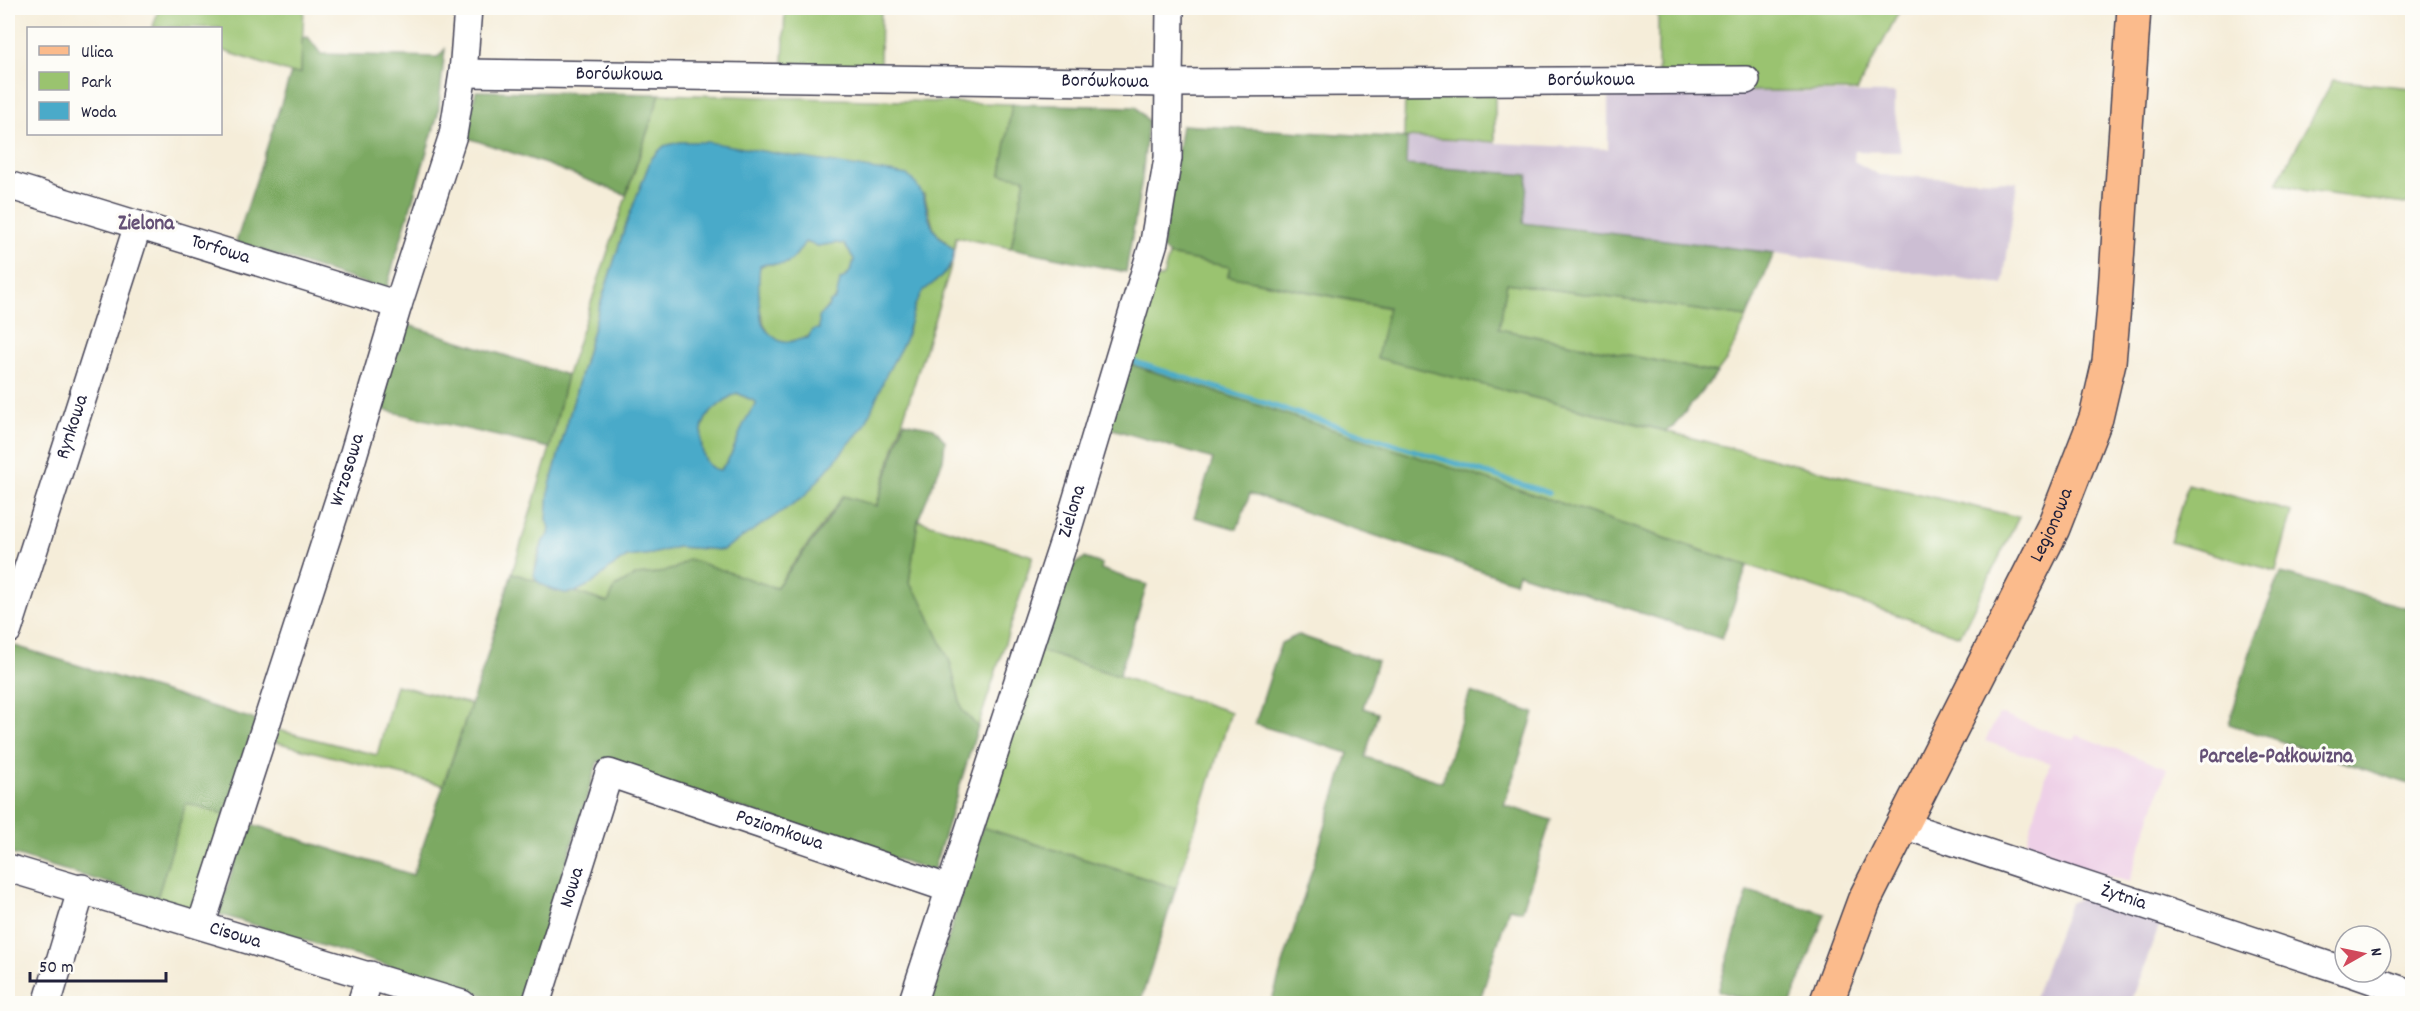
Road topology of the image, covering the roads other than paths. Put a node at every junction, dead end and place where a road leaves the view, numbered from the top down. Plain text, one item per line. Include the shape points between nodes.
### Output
1 (468, 8) edge
2 (1170, 8) edge
3 (2134, 8) edge
4 (463, 73) junction
5 (1746, 80) dead end
6 (1168, 83) junction
7 (8, 185) edge
8 (138, 225) junction
9 (398, 305) junction
10 (8, 630) edge
11 (609, 773) joint
12 (1904, 825) junction
13 (8, 867) edge
14 (82, 888) junction
15 (950, 889) junction
16 (201, 925) junction
17 (2333, 966) edge
18 (370, 975) junction
19 (2384, 984) edge
20 (2412, 994) edge
21 (47, 1004) edge
22 (361, 1004) edge
23 (462, 1004) edge
24 (536, 1004) edge
25 (912, 1004) edge
26 (1826, 1004) edge

1 - 4 street, Wrzosowa
2 - 6 street, Zielona
3 - 12 main road, Legionowa via 2109,362 2096,418 2053,528
4 - 6 street, Borówkowa
4 - 9 street, Wrzosowa via 453,135
5 - 6 street, Borówkowa
6 - 15 street, Zielona via 1168,158 1154,242 1065,538
7 - 8 street, Torfowa
8 - 9 street, Torfowa
8 - 10 street, Rynkowa
9 - 16 street, Wrzosowa via 350,466
11 - 15 street, Poziomkowa
11 - 24 street, Nowa
12 - 17 street, Żytnia
12 - 26 main road, Legionowa via 1864,901
13 - 14 street, Cisowa
14 - 16 street, Cisowa
14 - 21 street
15 - 25 street, Zielona
16 - 18 street, Cisowa
18 - 22 street
18 - 23 street, Cisowa
19 - 20 street, Żytnia

